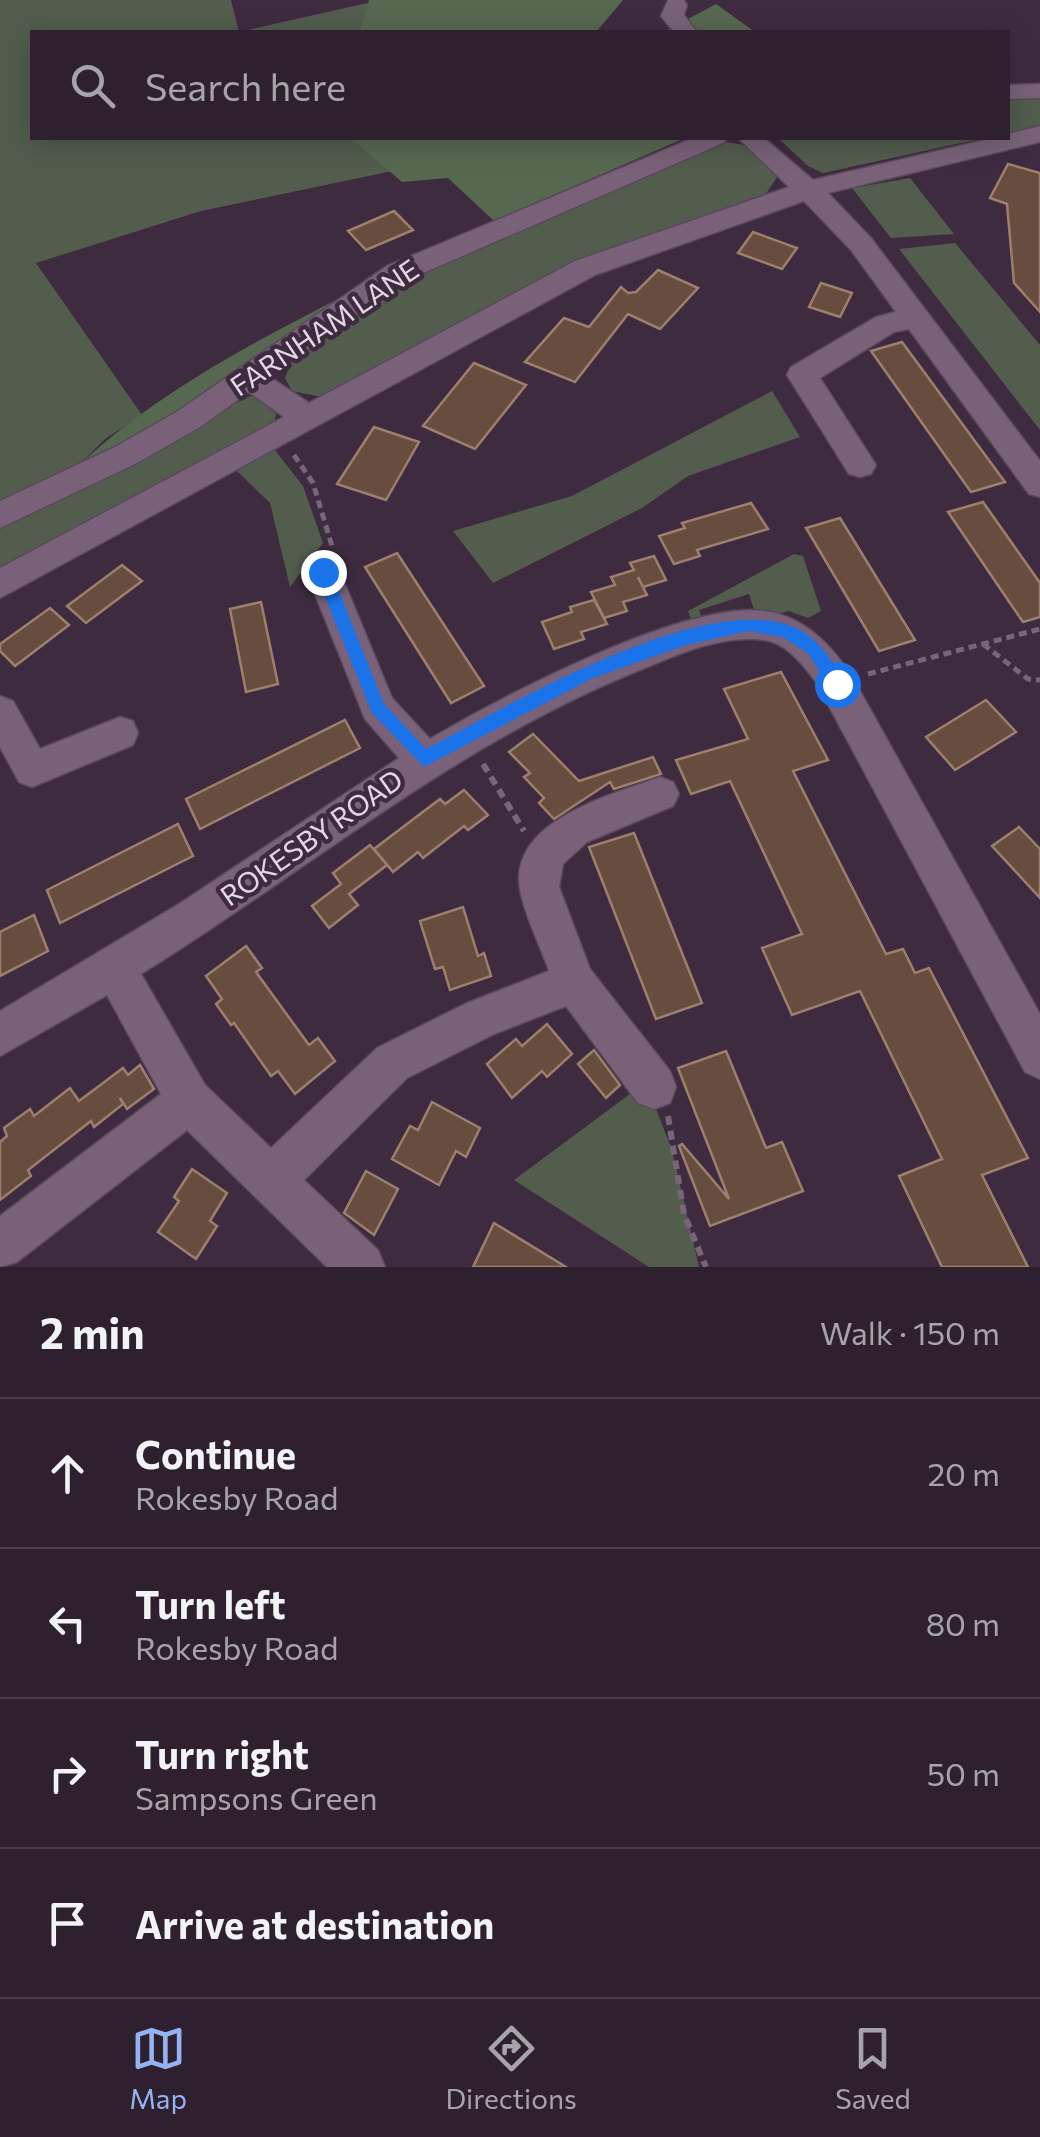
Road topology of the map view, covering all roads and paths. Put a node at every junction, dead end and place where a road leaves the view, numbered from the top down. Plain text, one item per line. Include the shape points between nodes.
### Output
1 (676, 5) dead end
2 (684, 30) edge
3 (1040, 91) edge
4 (1010, 92) edge
5 (1040, 134) edge
6 (709, 140) edge
7 (752, 140) edge
8 (808, 190) junction
9 (916, 318) junction
10 (249, 377) junction
11 (306, 417) junction
12 (273, 437) junction
13 (860, 465) dead end
14 (1040, 485) edge
15 (0, 515) edge
16 (323, 572) joint
17 (0, 584) edge
18 (1040, 630) edge
19 (983, 644) junction
20 (1040, 680) edge
21 (837, 684) junction
22 (0, 712) edge
23 (120, 733) dead end
24 (466, 735) junction
25 (424, 759) junction
26 (660, 794) dead end
27 (546, 855) junction
28 (115, 968) junction
29 (574, 982) junction
30 (0, 1035) edge
31 (1040, 1057) edge
32 (654, 1087) joint
33 (189, 1101) junction
34 (272, 1179) junction
35 (0, 1245) edge
36 (361, 1267) edge
37 (706, 1267) edge

1 - 2 street via 672,16
3 - 4 street
5 - 8 street
6 - 10 street, FARNHAM LANE via 397,273
7 - 8 street
8 - 9 street via 861,244
8 - 11 street via 585,268
9 - 13 street via 886,324 802,375
9 - 14 street
10 - 11 street
10 - 15 street, FARNHAM LANE via 126,455
11 - 12 street
12 - 16 path via 312,482 333,548
12 - 17 street
16 - 25 street via 378,708
18 - 19 path
19 - 20 path
19 - 21 path
21 - 24 street, ROKESBY ROAD via 814,648 786,631 748,625 685,638 587,673
21 - 31 street, ROKESBY ROAD
22 - 23 street via 32,770
24 - 25 street, ROKESBY ROAD
24 - 27 path via 532,845
25 - 28 street, ROKESBY ROAD
26 - 27 street via 573,829
27 - 29 street via 539,887
28 - 30 street, ROKESBY ROAD
28 - 33 street
29 - 32 street
29 - 34 street via 392,1063
32 - 37 path via 671,1121 684,1214
33 - 34 street
33 - 35 street
34 - 36 street

